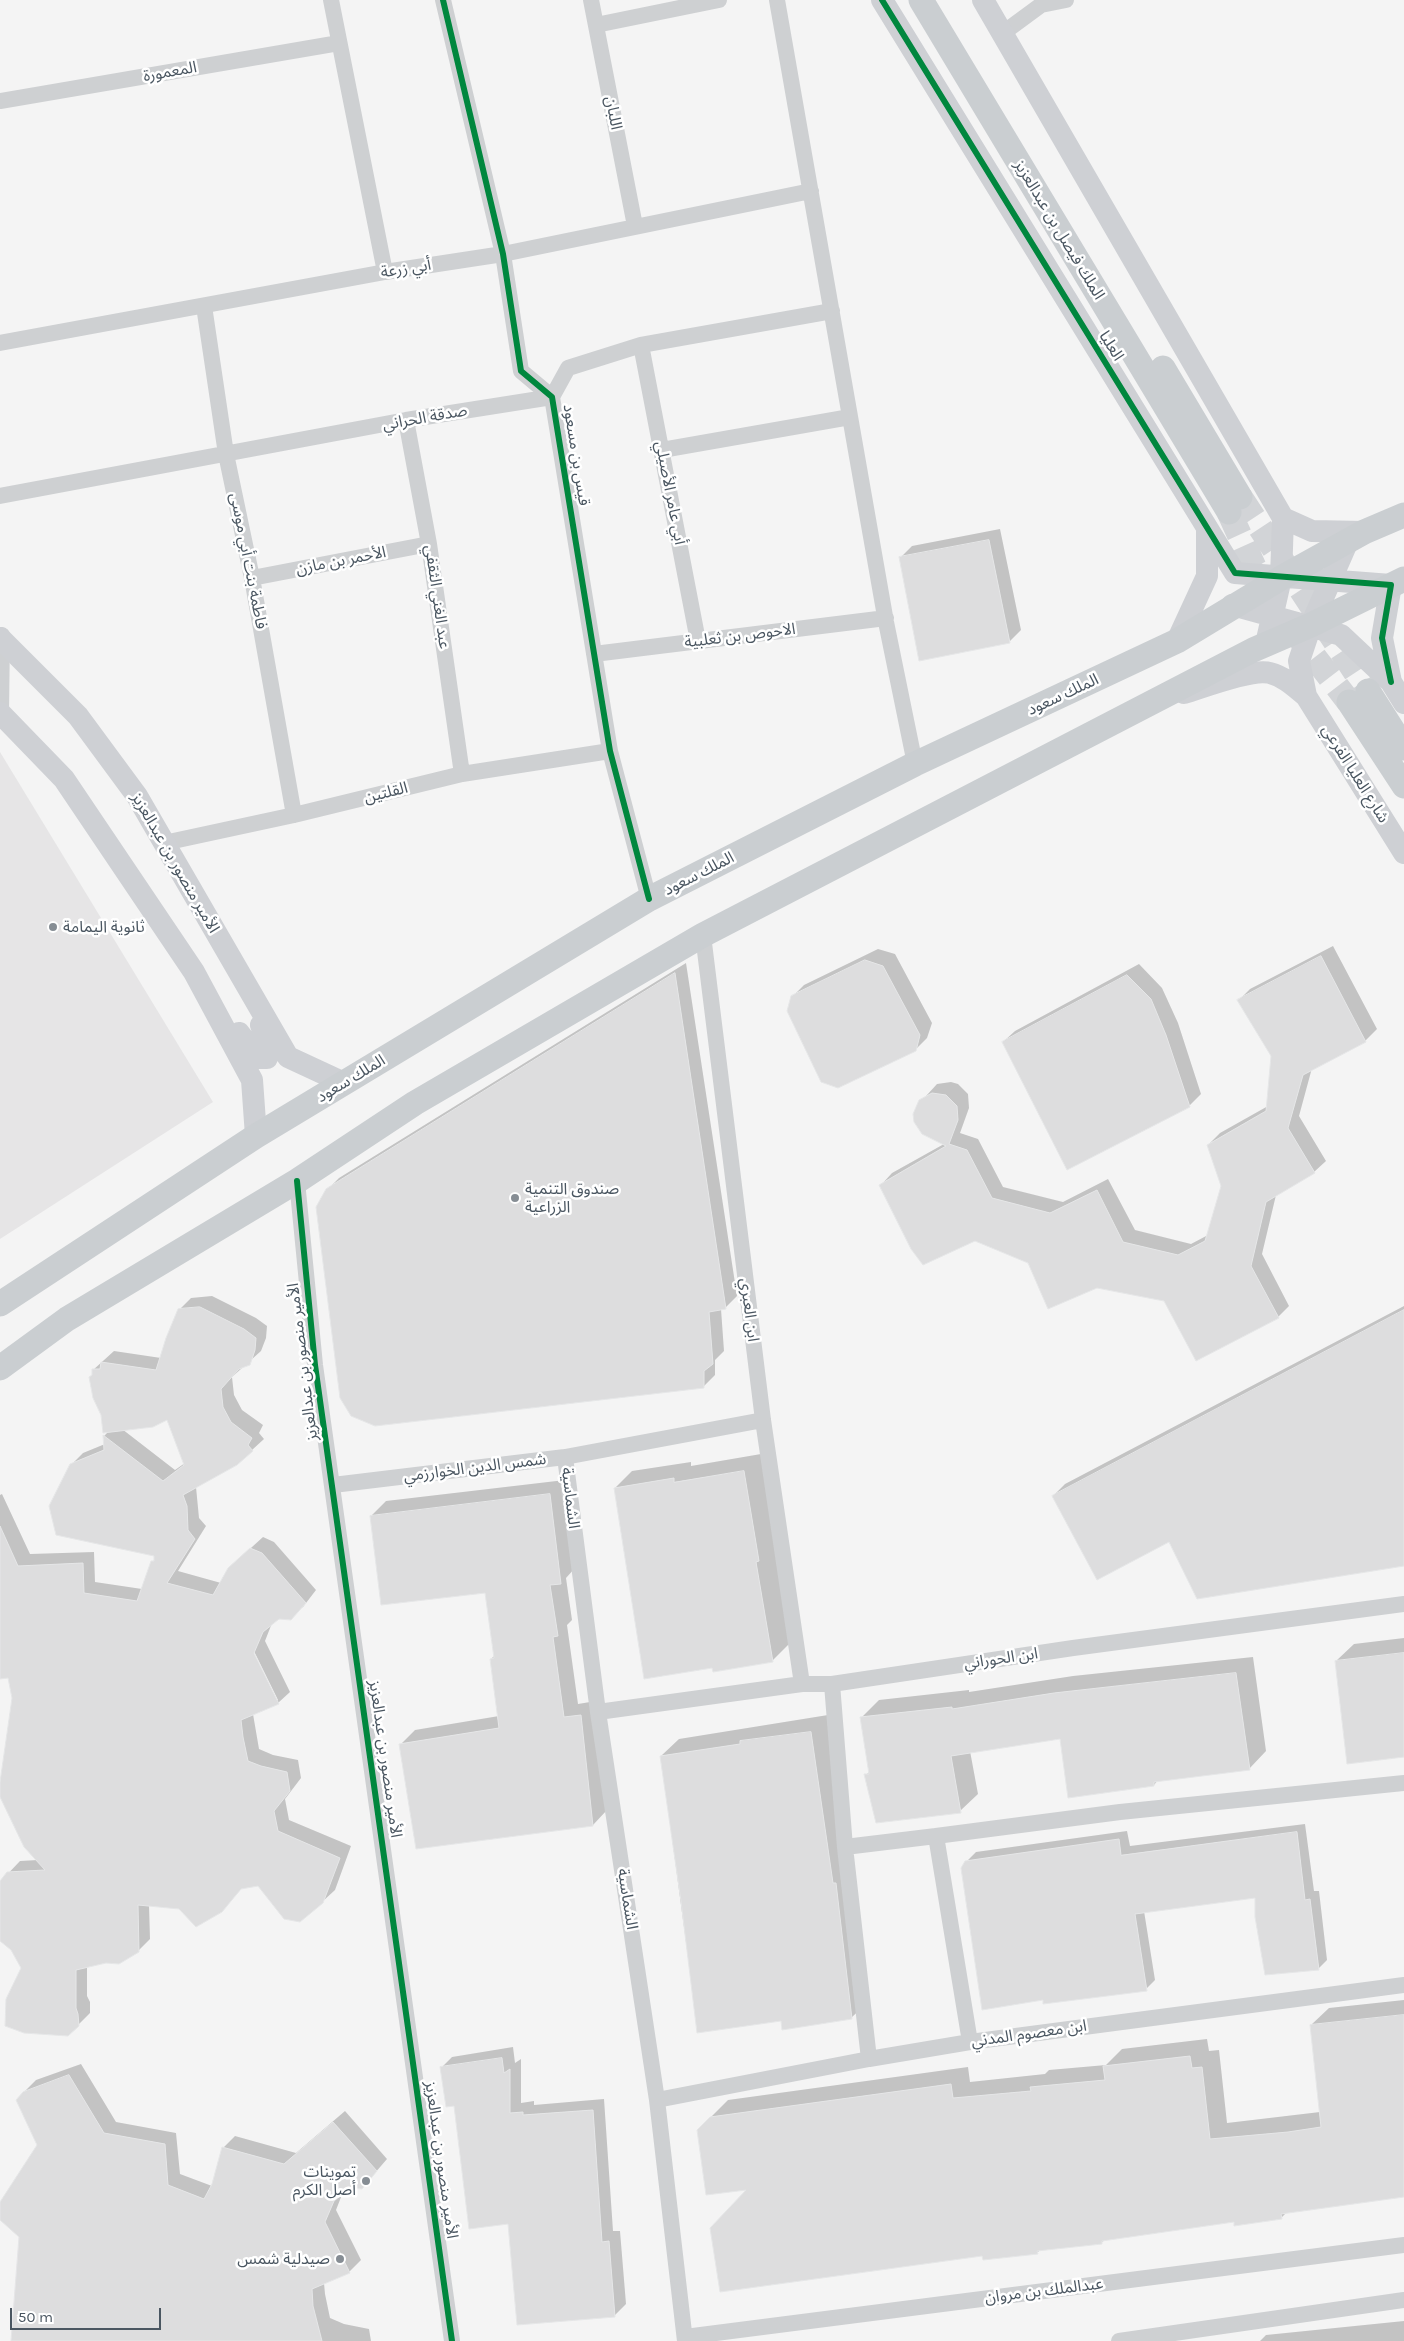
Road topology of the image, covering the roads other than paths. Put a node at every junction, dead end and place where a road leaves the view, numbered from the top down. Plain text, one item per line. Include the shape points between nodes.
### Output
1 (331, 0) edge
2 (443, 0) edge
3 (591, 0) edge
4 (718, 0) edge
5 (777, 0) edge
6 (882, 0) edge
7 (921, 0) edge
8 (940, 0) edge
9 (983, 0) edge
10 (1066, 0) edge
11 (596, 25) junction
12 (1003, 33) junction
13 (339, 43) junction
14 (0, 101) edge
15 (811, 191) junction
16 (635, 226) junction
17 (503, 254) junction
18 (385, 272) junction
19 (204, 306) junction
20 (832, 311) junction
21 (0, 344) edge
22 (641, 345) junction
23 (552, 397) junction
24 (850, 417) junction
25 (406, 420) junction
26 (662, 450) junction
27 (226, 454) junction
28 (0, 496) edge
29 (1404, 515) edge
30 (1283, 518) junction
31 (1207, 528) junction
32 (1355, 537) junction
33 (430, 544) junction
34 (252, 578) junction
35 (1281, 578) junction
36 (1330, 581) junction
37 (1397, 582) edge
38 (1232, 605) junction
39 (1272, 616) junction
40 (886, 618) junction
41 (1311, 626) junction
42 (1, 635) edge
43 (698, 641) junction
44 (1177, 641) junction
45 (1266, 644) junction
46 (594, 654) junction
47 (1391, 682) junction
48 (1306, 696) junction
49 (1404, 703) edge
50 (1147, 704) junction
51 (0, 713) edge
52 (1404, 748) edge
53 (610, 751) junction
54 (915, 764) junction
55 (462, 774) junction
56 (1404, 786) edge
57 (294, 816) junction
58 (164, 843) junction
59 (1404, 853) edge
60 (649, 899) junction
61 (703, 935) junction
62 (194, 972) junction
63 (245, 983) junction
64 (344, 1083) junction
65 (256, 1136) junction
66 (298, 1181) junction
67 (0, 1304) edge
68 (0, 1368) edge
69 (763, 1420) junction
70 (565, 1457) junction
71 (333, 1486) junction
72 (1404, 1604) edge
73 (802, 1684) junction
74 (832, 1684) junction
75 (598, 1712) junction
76 (1404, 1783) edge
77 (936, 1836) junction
78 (845, 1847) junction
79 (1404, 1985) edge
80 (970, 2042) junction
81 (869, 2059) junction
82 (657, 2100) junction
83 (1404, 2245) edge
84 (1404, 2300) edge
85 (1168, 2338) edge
86 (685, 2339) edge
87 (452, 2341) edge
88 (1119, 2341) edge

1 - 13 street
2 - 17 street, قيس بن مسعود
3 - 11 street, اللبان
4 - 11 street
5 - 15 street
6 - 31 street, العليا
7 - 8 main road, الملك فيصل بن عبدالعزيز via 1234,504
9 - 12 street
10 - 12 street via 1040,5
11 - 16 street, اللبان
12 - 30 street
13 - 14 street, المعمورة
13 - 18 street
15 - 16 street, أبي زرعة
15 - 20 street
16 - 17 street, أبي زرعة
17 - 18 street, أبي زرعة
17 - 23 street, قيس بن مسعود via 521,371
18 - 19 street, أبي زرعة
19 - 21 street, أبي زرعة
19 - 27 street, فاطمة بنت أبي موسى
20 - 22 street
20 - 24 street
22 - 23 street via 568,368
22 - 26 street, أبي عامر الأصيلي
23 - 25 street, صدقة الحراني
23 - 46 street, قيس بن مسعود
24 - 26 street
24 - 40 street
25 - 27 street, صدقة الحراني
25 - 33 street, عبد الغني الثقفي
26 - 43 street, أبي عامر الأصيلي
27 - 28 street, صدقة الحراني
27 - 34 street, فاطمة بنت أبي موسى
29 - 32 main road, الملك سعود
30 - 32 street via 1312,531
30 - 35 street
31 - 35 street, العليا via 1235,573
31 - 44 street via 1207,576
32 - 35 main road, الملك سعود
32 - 36 street, شارع العليا الفرعي
33 - 34 street, الأحمر بن مازن
33 - 55 street, عبد الغني الثقفي
34 - 57 street, فاطمة بنت أبي موسى
35 - 36 street, العليا
35 - 38 main road, الملك سعود
35 - 39 street
36 - 37 street, العليا
36 - 41 street, شارع العليا الفرعي
37 - 41 main road
37 - 47 street via 1382,638
38 - 39 street
38 - 44 main road, الملك سعود
39 - 41 street
39 - 45 street
40 - 43 street, الاحوص بن ثعلبية
40 - 54 street
41 - 45 main road
41 - 47 street via 1341,635
41 - 48 street, شارع العليا الفرعي via 1299,662
42 - 51 street
42 - 58 street, الأمير منصور بن عبدالعزيز via 78,716 137,796
43 - 46 street, الاحوص بن ثعلبية
44 - 54 main road, الملك سعود
45 - 50 main road
46 - 53 street, قيس بن مسعود
47 - 49 street
48 - 50 street, شارع العليا الفرعي via 1287,680 1271,673 1257,672
48 - 59 street, شارع العليا الفرعي
50 - 61 main road
51 - 62 street via 64,779
52 - 56 main road via 1359,697
53 - 55 street, القلتين
53 - 60 street, قيس بن مسعود
54 - 60 main road, الملك سعود
55 - 57 street, القلتين
57 - 58 street, القلتين
58 - 63 street, الأمير منصور بن عبدالعزيز
60 - 64 main road, الملك سعود
61 - 66 main road via 415,1104
61 - 69 street, ابن العبري
62 - 63 street via 258,1058 267,1058 270,1050
62 - 65 street via 252,1080
63 - 64 street, الأمير منصور بن عبدالعزيز via 288,1057
64 - 65 main road, الملك سعود
65 - 67 main road, الملك سعود
66 - 68 main road via 67,1319
66 - 71 street, الأمير منصور بن عبدالعزيز via 315,1365
69 - 70 street, شمس الدين الخوارزمي
69 - 73 street, ابن العبري
70 - 71 street, شمس الدين الخوارزمي
70 - 75 street, الشماسية
71 - 87 street, الأمير منصور بن عبدالعزيز
72 - 74 street, ابن الحوراني
73 - 74 street, ابن الحوراني
73 - 75 street, ابن الحوراني
74 - 78 street
75 - 82 street, الشماسية
76 - 77 street via 1120,1812
77 - 78 street
77 - 80 street
78 - 81 street
79 - 80 street, ابن معصوم المدني
80 - 81 street, ابن معصوم المدني
81 - 82 street, ابن معصوم المدني
82 - 86 street, الشماسية
83 - 86 street, عبدالملك بن مروان
84 - 85 street
85 - 88 street

